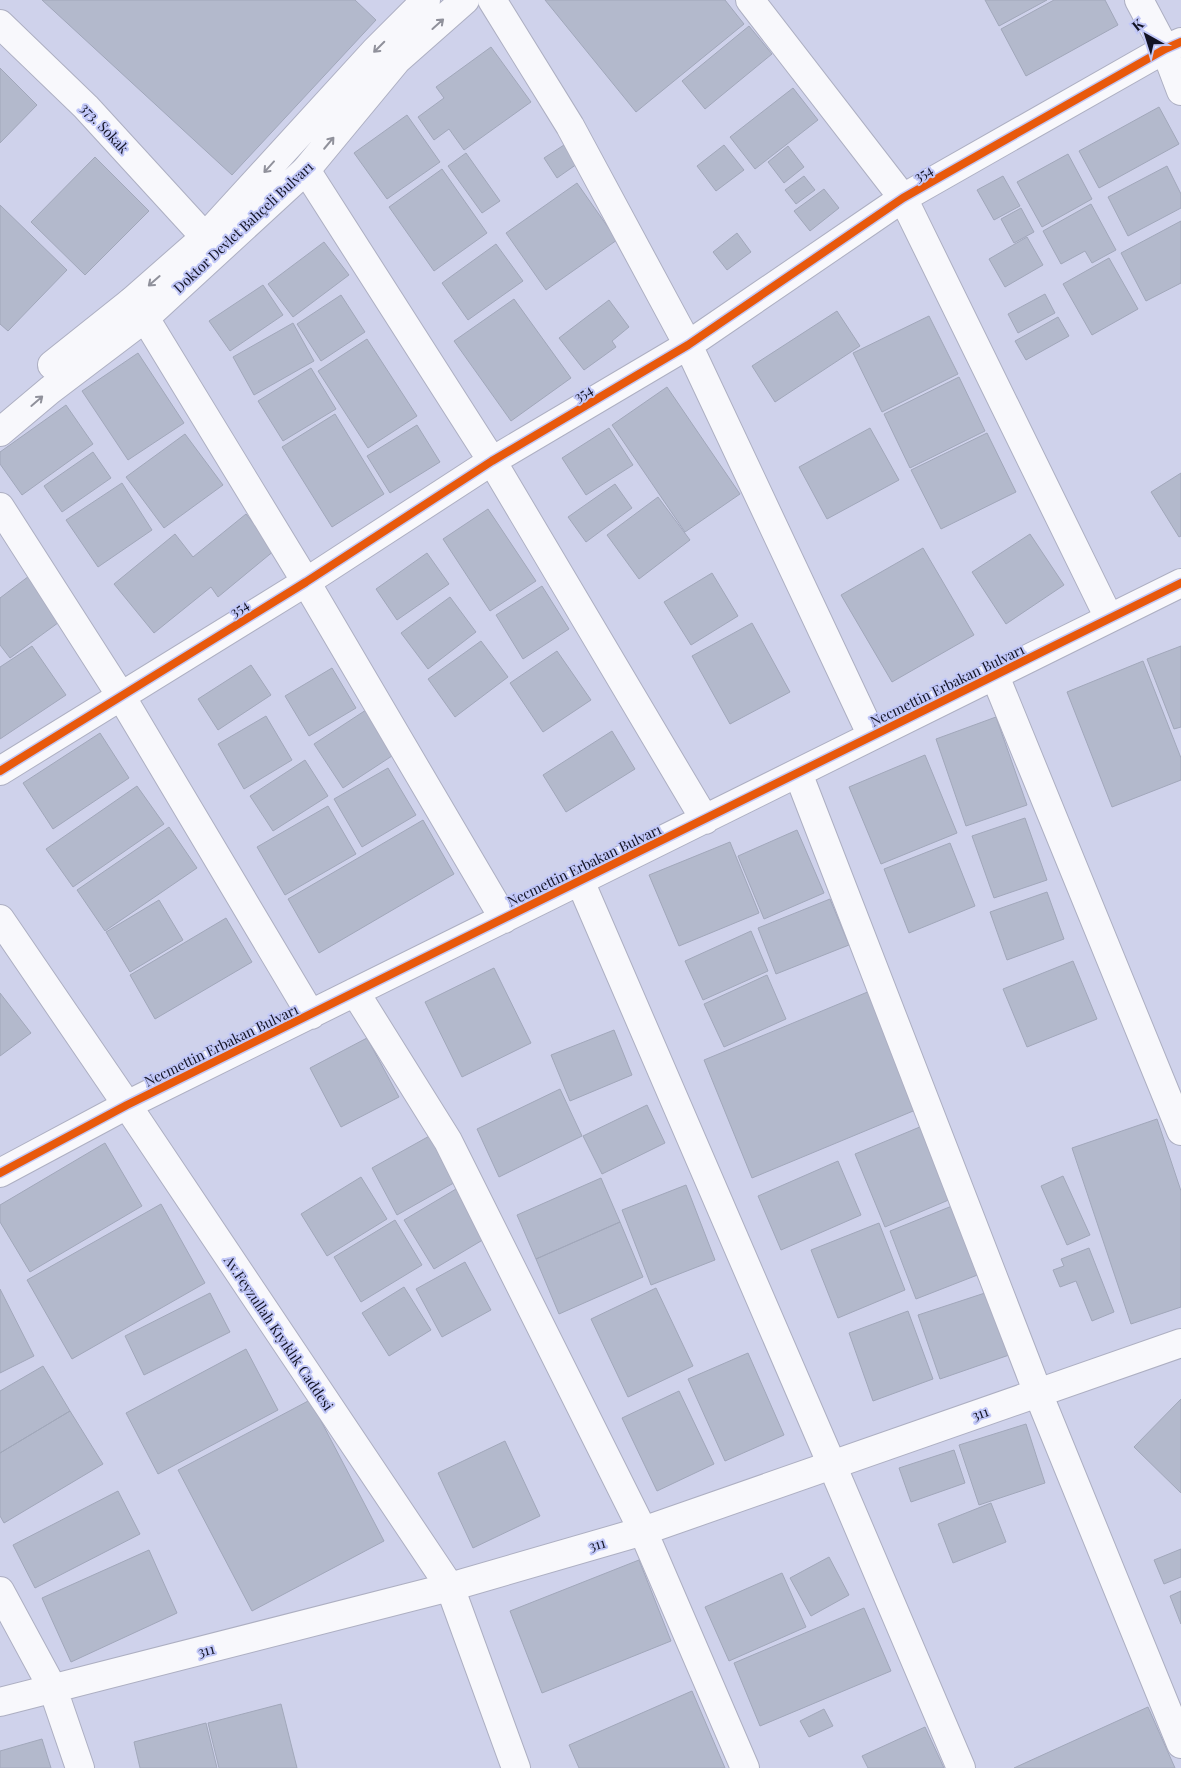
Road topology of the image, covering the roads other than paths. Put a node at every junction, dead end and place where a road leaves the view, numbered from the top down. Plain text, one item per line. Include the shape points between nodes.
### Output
1 (426, 0) edge
2 (465, 0) edge
3 (492, 0) edge
4 (750, 0) edge
5 (1139, 0) edge
6 (0, 24) edge
7 (1173, 46) edge
8 (1181, 90) edge
9 (306, 170) junction
10 (903, 198) junction
11 (205, 237) junction
12 (138, 310) junction
13 (688, 345) junction
14 (0, 408) edge
15 (0, 432) edge
16 (492, 461) junction
17 (0, 507) edge
18 (306, 582) junction
19 (1181, 583) edge
20 (1109, 618) junction
21 (995, 676) junction
22 (121, 696) junction
23 (872, 736) junction
24 (0, 771) edge
25 (798, 773) junction
26 (704, 820) junction
27 (580, 881) junction
28 (0, 919) edge
29 (504, 919) junction
30 (355, 992) junction
31 (311, 1015) junction
32 (127, 1105) junction
33 (1181, 1131) edge
34 (0, 1173) edge
35 (1181, 1343) edge
36 (1038, 1393) junction
37 (832, 1464) junction
38 (643, 1531) junction
39 (450, 1587) junction
40 (0, 1591) edge
41 (53, 1689) junction
42 (0, 1702) edge
43 (1181, 1744) edge
44 (80, 1768) edge
45 (516, 1768) edge
46 (745, 1768) edge
47 (961, 1768) edge

1 -> 11 street, Doktor Devlet Bahçeli Bulvarı via 375,51
9 -> 2 street, Doktor Devlet Bahçeli Bulvarı via 397,60
3 - 13 street via 570,126
4 - 10 street
5 - 7 street
6 - 11 street, 373. Sokak via 86,107
7 - 8 street
7 - 10 street, 354
9 - 12 street, Doktor Devlet Bahçeli Bulvarı
9 - 16 street
10 - 13 street, 354
10 - 20 street
11 -> 12 street, Doktor Devlet Bahçeli Bulvarı
12 - 14 street, Doktor Devlet Bahçeli Bulvarı
15 -> 12 street, Doktor Devlet Bahçeli Bulvarı
12 - 18 street
13 - 16 street, 354
13 - 23 street
16 - 18 street, 354
16 - 26 street
17 - 22 street
18 - 22 street, 354
18 - 29 street
19 - 20 street, Necmettin Erbakan Bulvarı
20 - 21 street, Necmettin Erbakan Bulvarı
21 - 23 street, Necmettin Erbakan Bulvarı
21 - 33 street
22 - 24 street, 354
22 - 31 street
23 - 25 street, Necmettin Erbakan Bulvarı
25 - 26 street, Necmettin Erbakan Bulvarı
25 - 36 street
26 - 27 street, Necmettin Erbakan Bulvarı
27 - 29 street, Necmettin Erbakan Bulvarı
27 - 37 street
28 - 32 street, Av.Feyzullah Kıyıklık Caddesi
29 - 30 street, Necmettin Erbakan Bulvarı
30 - 31 street, Necmettin Erbakan Bulvarı
30 - 38 street via 448,1141
31 - 32 street, Necmettin Erbakan Bulvarı
32 - 34 street, Necmettin Erbakan Bulvarı
32 - 39 street, Av.Feyzullah Kıyıklık Caddesi
35 - 36 street, 311
36 - 37 street, 311
36 - 43 street
37 - 38 street, 311
37 - 47 street
38 - 39 street, 311
38 - 46 street
39 - 41 street, 311
39 - 45 street, Av.Feyzullah Kıyıklık Caddesi
40 - 41 street
41 - 42 street, 311
41 - 44 street

